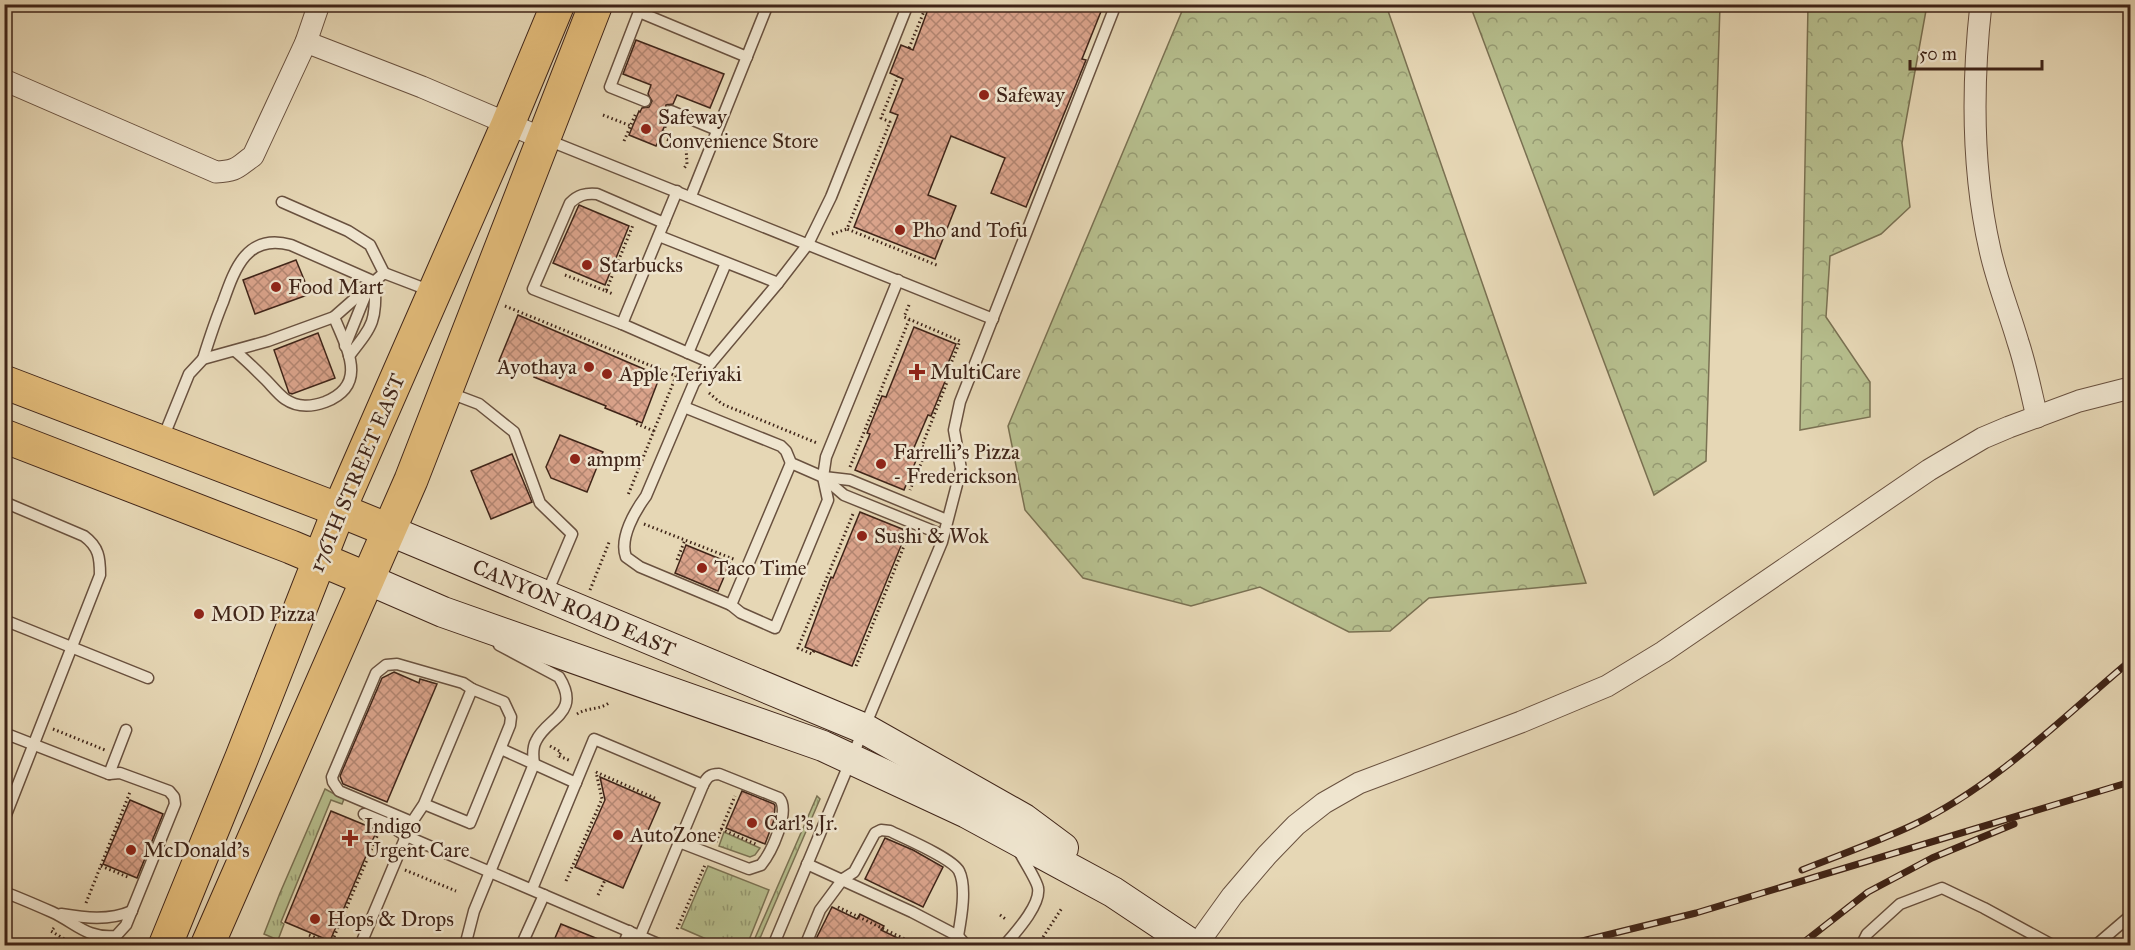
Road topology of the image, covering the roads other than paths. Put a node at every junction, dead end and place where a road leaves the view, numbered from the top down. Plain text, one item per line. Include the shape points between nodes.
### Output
1 (320, 4) edge
2 (558, 4) edge
3 (596, 4) edge
4 (768, 4) edge
5 (908, 4) edge
6 (1116, 4) edge
7 (1981, 4) edge
8 (641, 8) edge
9 (306, 42) junction
10 (747, 57) junction
11 (4, 80) edge
12 (641, 104) road end
13 (669, 115) road end
14 (508, 124) junction
15 (717, 130) junction
16 (544, 139) junction
17 (677, 191) junction
18 (691, 196) junction
19 (282, 202) dead end
20 (664, 223) junction
21 (659, 236) junction
22 (808, 244) junction
23 (726, 263) junction
24 (384, 273) junction
25 (898, 280) junction
26 (778, 283) junction
27 (372, 284) junction
28 (434, 292) junction
29 (334, 317) junction
30 (993, 319) junction
31 (622, 324) junction
32 (236, 351) junction
33 (347, 351) junction
34 (688, 353) junction
35 (202, 359) junction
36 (711, 363) junction
37 (4, 382) edge
38 (2130, 388) edge
39 (445, 391) junction
40 (684, 407) junction
41 (2037, 417) junction
42 (4, 436) edge
43 (162, 442) junction
44 (791, 463) junction
45 (823, 477) junction
46 (4, 502) edge
47 (339, 510) junction
48 (947, 520) junction
49 (388, 530) junction
50 (943, 535) junction
51 (320, 558) junction
52 (367, 579) junction
53 (546, 596) junction
54 (731, 605) junction
55 (443, 612) junction
56 (4, 620) edge
57 (73, 648) junction
58 (147, 678) dead end
59 (472, 689) junction
60 (863, 728) junction
61 (126, 730) dead end
62 (4, 733) edge
63 (35, 745) junction
64 (501, 749) junction
65 (850, 758) junction
66 (534, 764) junction
67 (109, 774) junction
68 (576, 783) junction
69 (703, 784) junction
70 (424, 804) junction
71 (364, 814) dead end
72 (4, 820) edge
73 (412, 822) junction
74 (406, 836) junction
75 (1012, 838) junction
76 (679, 842) junction
77 (807, 864) junction
78 (490, 871) junction
79 (843, 879) junction
80 (532, 889) junction
81 (1113, 891) junction
82 (4, 892) edge
83 (544, 895) junction
84 (132, 911) junction
85 (55, 913) junction
86 (2130, 916) edge
87 (629, 931) junction
88 (640, 936) junction
89 (958, 936) junction
90 (165, 945) edge
91 (207, 945) edge
92 (360, 945) edge
93 (465, 945) edge
94 (521, 945) edge
95 (623, 945) edge
96 (663, 945) edge
97 (773, 945) edge
98 (805, 945) edge
99 (967, 945) edge
100 (1004, 945) edge
101 (1195, 945) edge
102 (1861, 945) edge
103 (2054, 945) edge
104 (2095, 945) edge

1 - 9 street
2 - 14 main road, 176TH STREET EAST
3 - 16 main road
4 - 10 lane
5 - 22 lane
6 - 30 lane
7 - 41 street via 1976,132 1980,191 1989,248 2019,342
8 - 10 lane
8 - 12 lane via 610,87
9 - 11 street via 253,156 229,172 216,172
9 - 14 street
10 - 15 lane
13 - 15 lane
14 - 16 street
14 - 28 main road, 176TH STREET EAST
15 - 18 lane
16 - 17 lane
16 - 39 main road
17 - 18 lane
17 - 20 lane
18 - 22 lane
19 - 24 lane via 370,245
20 - 21 lane
20 - 31 lane via 597,194 576,196 533,289
21 - 23 lane
21 - 31 lane
22 - 25 lane
22 - 26 lane
23 - 26 lane
23 - 34 lane
24 - 27 lane
24 - 28 lane
25 - 30 lane
25 - 45 lane via 826,456
26 - 36 lane
27 - 29 lane
27 - 33 lane
27 - 33 lane via 376,314 368,333
27 - 35 lane via 291,245 268,243 250,250 234,272
28 - 47 main road, 176TH STREET EAST
29 - 32 lane
29 - 33 lane
30 - 48 lane via 960,402 954,430 961,469
31 - 34 lane
32 - 33 lane via 284,398 312,407 339,396 348,385 351,370
32 - 35 lane
34 - 36 lane
35 - 43 lane via 189,374
36 - 40 lane via 694,383
37 - 43 main road, CANYON ROAD EAST
38 - 41 street
39 - 49 main road
39 - 53 lane via 479,404 514,432 540,503 572,534
40 - 44 lane via 781,446
40 - 54 lane via 624,542 626,557 640,567
41 - 101 street via 1983,438 1929,470 1608,686 1359,783 1324,803 1267,855
42 - 51 main road, CANYON ROAD EAST
43 - 47 main road, CANYON ROAD EAST
44 - 45 lane
44 - 54 lane
45 - 48 lane via 850,480
45 - 50 lane via 844,495
45 - 54 lane via 828,500 775,628
46 - 57 lane via 84,536 98,550 100,575
47 - 49 main road, CANYON ROAD EAST
47 - 51 main road, 176TH STREET EAST
48 - 50 lane
49 - 52 main road
49 - 53 main road, CANYON ROAD EAST
50 - 60 lane
51 - 52 main road, CANYON ROAD EAST
51 - 90 main road, 176TH STREET EAST
52 - 55 main road, CANYON ROAD EAST
52 - 91 main road
53 - 60 main road, CANYON ROAD EAST
55 - 65 main road, CANYON ROAD EAST via 812,741
55 - 66 lane via 559,677 565,686 565,707 535,743
56 - 57 lane
57 - 58 lane
57 - 63 lane
59 - 64 lane via 508,708 510,725
59 - 70 lane
59 - 73 lane via 398,664 386,665 376,673 332,777 333,783 339,791
60 - 65 lane
60 - 81 main road, CANYON ROAD EAST via 1024,819
61 - 67 lane
62 - 63 lane
63 - 67 lane
63 - 72 lane
64 - 66 lane
64 - 70 lane via 470,823
65 - 75 main road, CANYON ROAD EAST
65 - 77 lane
66 - 68 lane
66 - 78 lane
67 - 84 lane via 120,773 169,791 174,797 175,804
68 - 69 lane via 594,739
68 - 80 lane
69 - 76 lane
69 - 76 lane via 712,774 719,774 783,802 783,818 769,852 761,866 749,869
70 - 73 lane
71 - 74 lane
73 - 74 lane
74 - 78 lane
74 - 92 lane
75 - 81 main road, CANYON ROAD EAST
75 - 100 lane via 1038,888 1036,903
76 - 88 lane
77 - 79 lane
77 - 97 lane
78 - 80 lane
78 - 93 lane
79 - 89 lane
79 - 89 lane via 854,872 875,833 890,831 959,870 963,890
79 - 98 lane via 820,910
80 - 83 lane
81 - 101 main road, CANYON ROAD EAST
82 - 85 lane
83 - 87 lane
83 - 94 lane
84 - 85 lane via 119,917 84,918
84 - 85 lane via 116,936 102,938
86 - 104 lane
87 - 88 lane
87 - 95 lane
88 - 96 lane
89 - 99 lane
102 - 103 lane via 1900,904 1942,888

